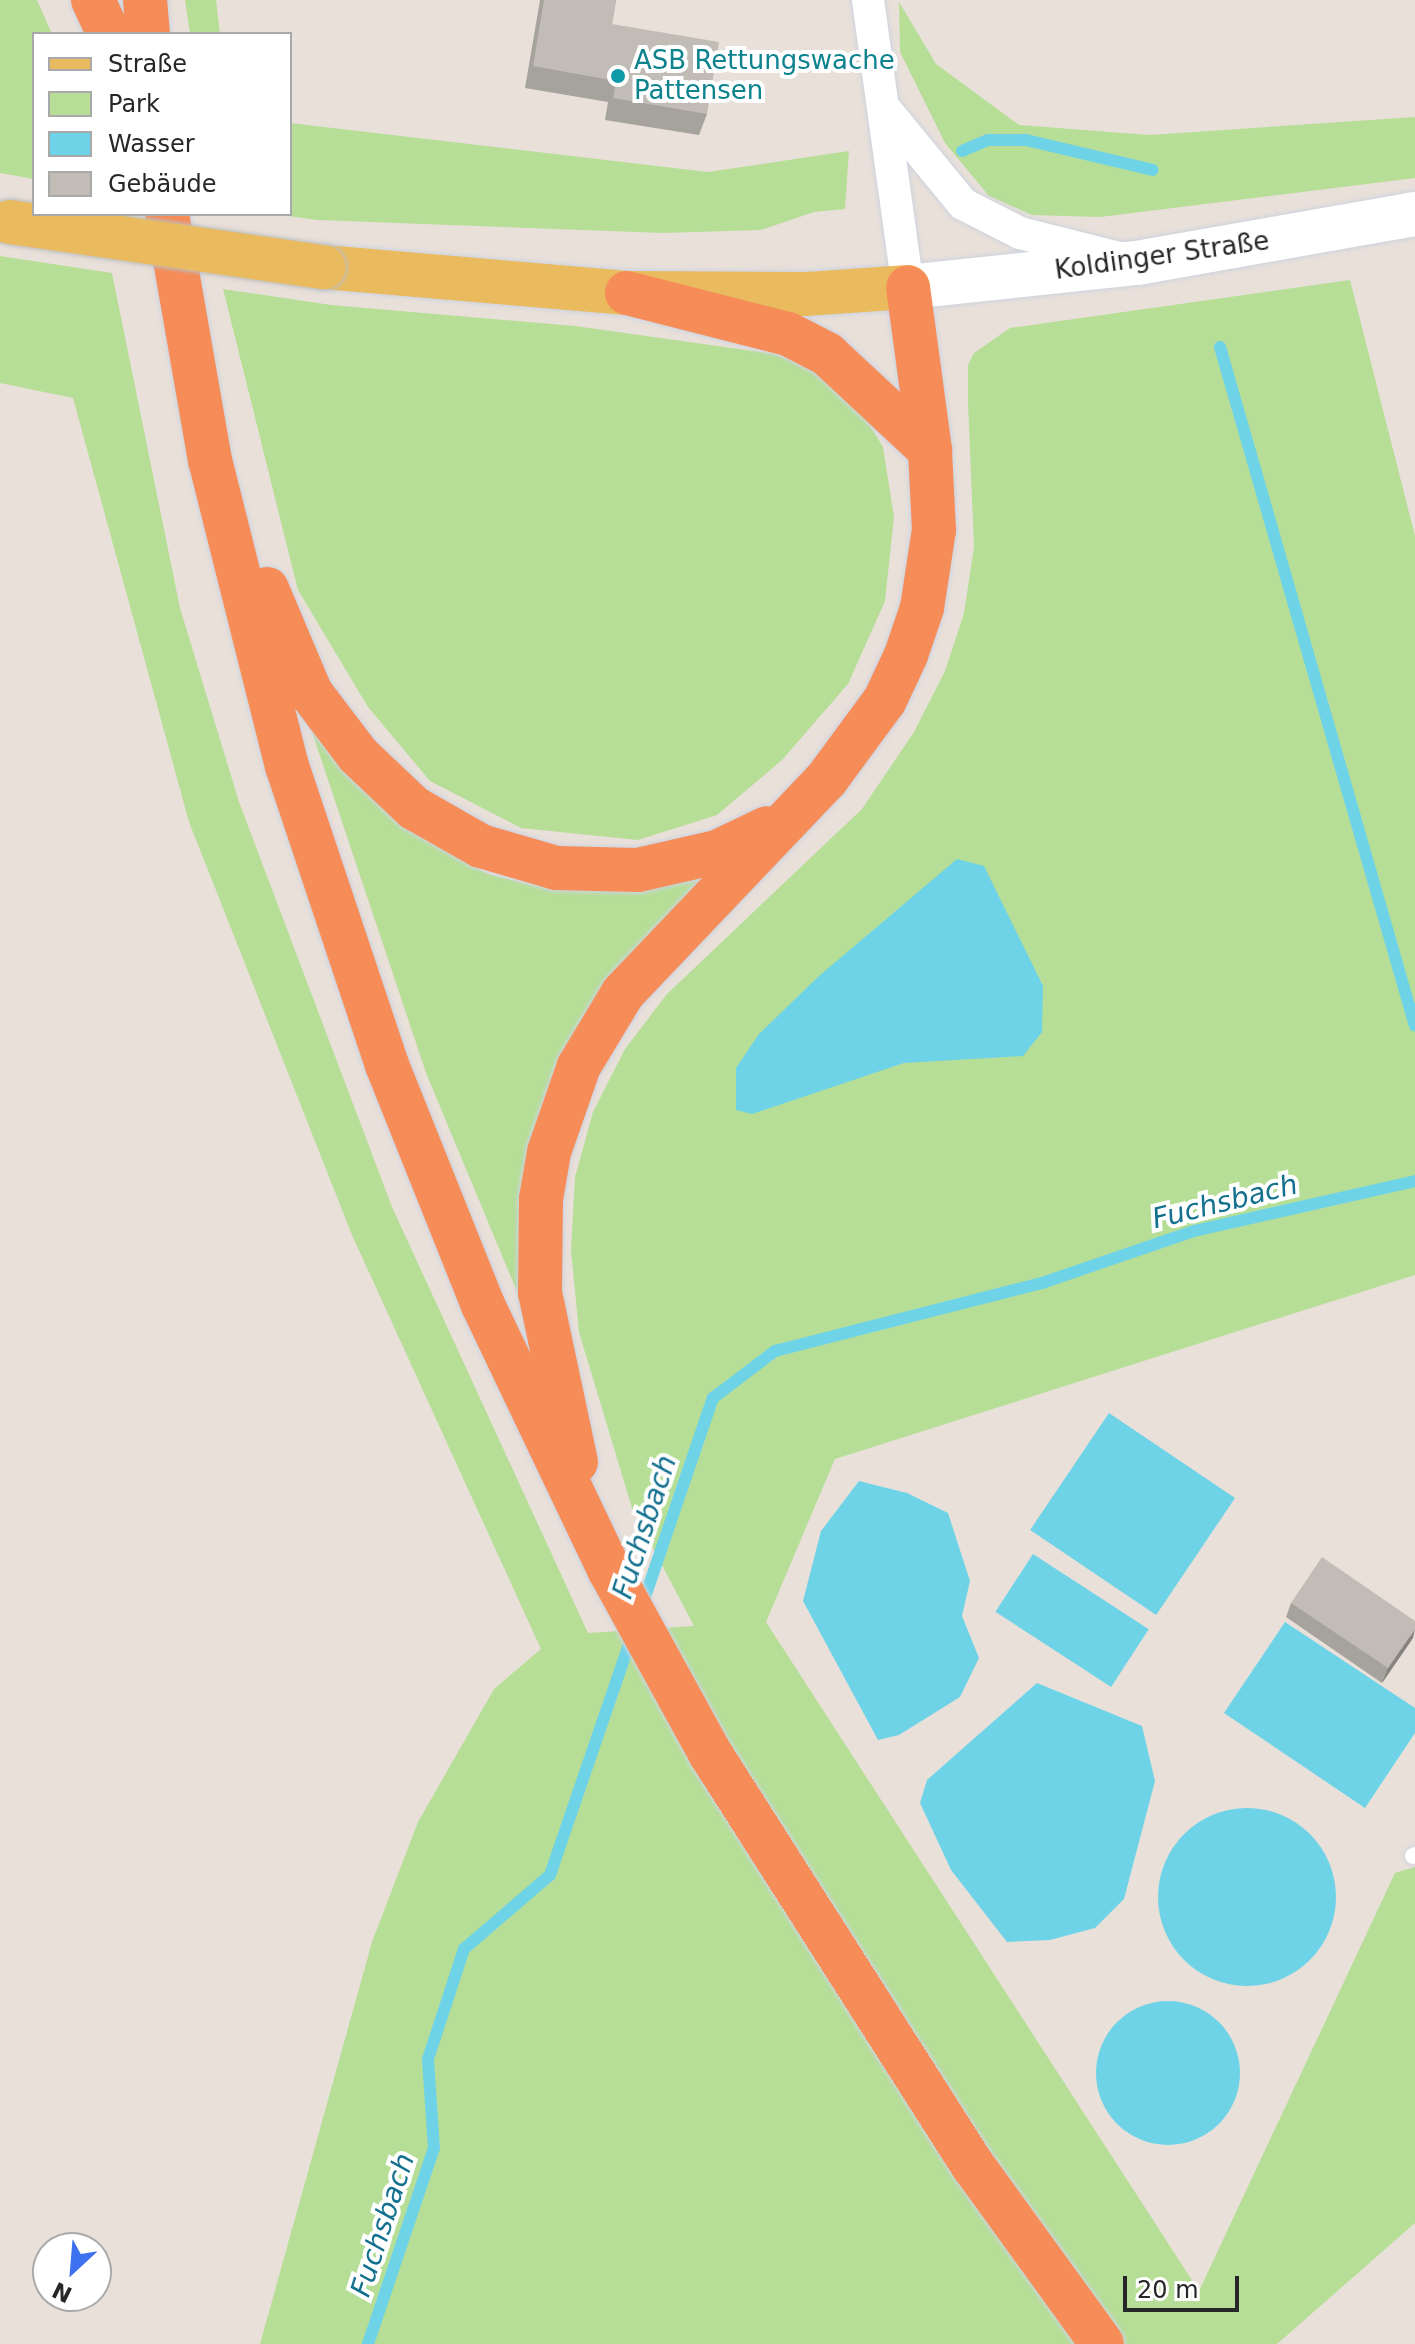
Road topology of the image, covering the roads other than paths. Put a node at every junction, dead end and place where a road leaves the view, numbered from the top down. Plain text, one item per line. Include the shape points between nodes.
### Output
1 (93, 0) edge
2 (145, 0) edge
3 (868, 0) edge
4 (108, 32) edge
5 (148, 32) edge
6 (885, 109) junction
7 (1415, 214) edge
8 (167, 216) edge
9 (5, 221) edge
10 (1137, 263) junction
11 (908, 287) junction
12 (627, 293) junction
13 (180, 306) junction
14 (930, 450) junction
15 (790, 814) junction
16 (602, 1554) junction
17 (1102, 2344) edge

1 - 4 highway
2 - 5 highway
3 - 6 street
6 - 10 street via 963,204 1020,233
6 - 11 street
7 - 10 street, Koldinger Straße
8 - 13 highway
9 - 12 main road, bridge via 324,267
10 - 11 street, Koldinger Straße
11 - 12 main road via 806,294
11 - 14 highway
12 - 14 highway via 788,334 827,354
13 - 15 highway via 246,531 288,650 311,693 384,783 446,829 481,846 556,868 596,872 678,864 717,852
13 - 16 highway via 246,614 334,916 455,1239
14 - 15 highway via 931,556 906,655 858,742
15 - 16 highway via 623,993 579,1066 549,1152 538,1245 540,1293
16 - 17 highway via 710,1753 974,2167

